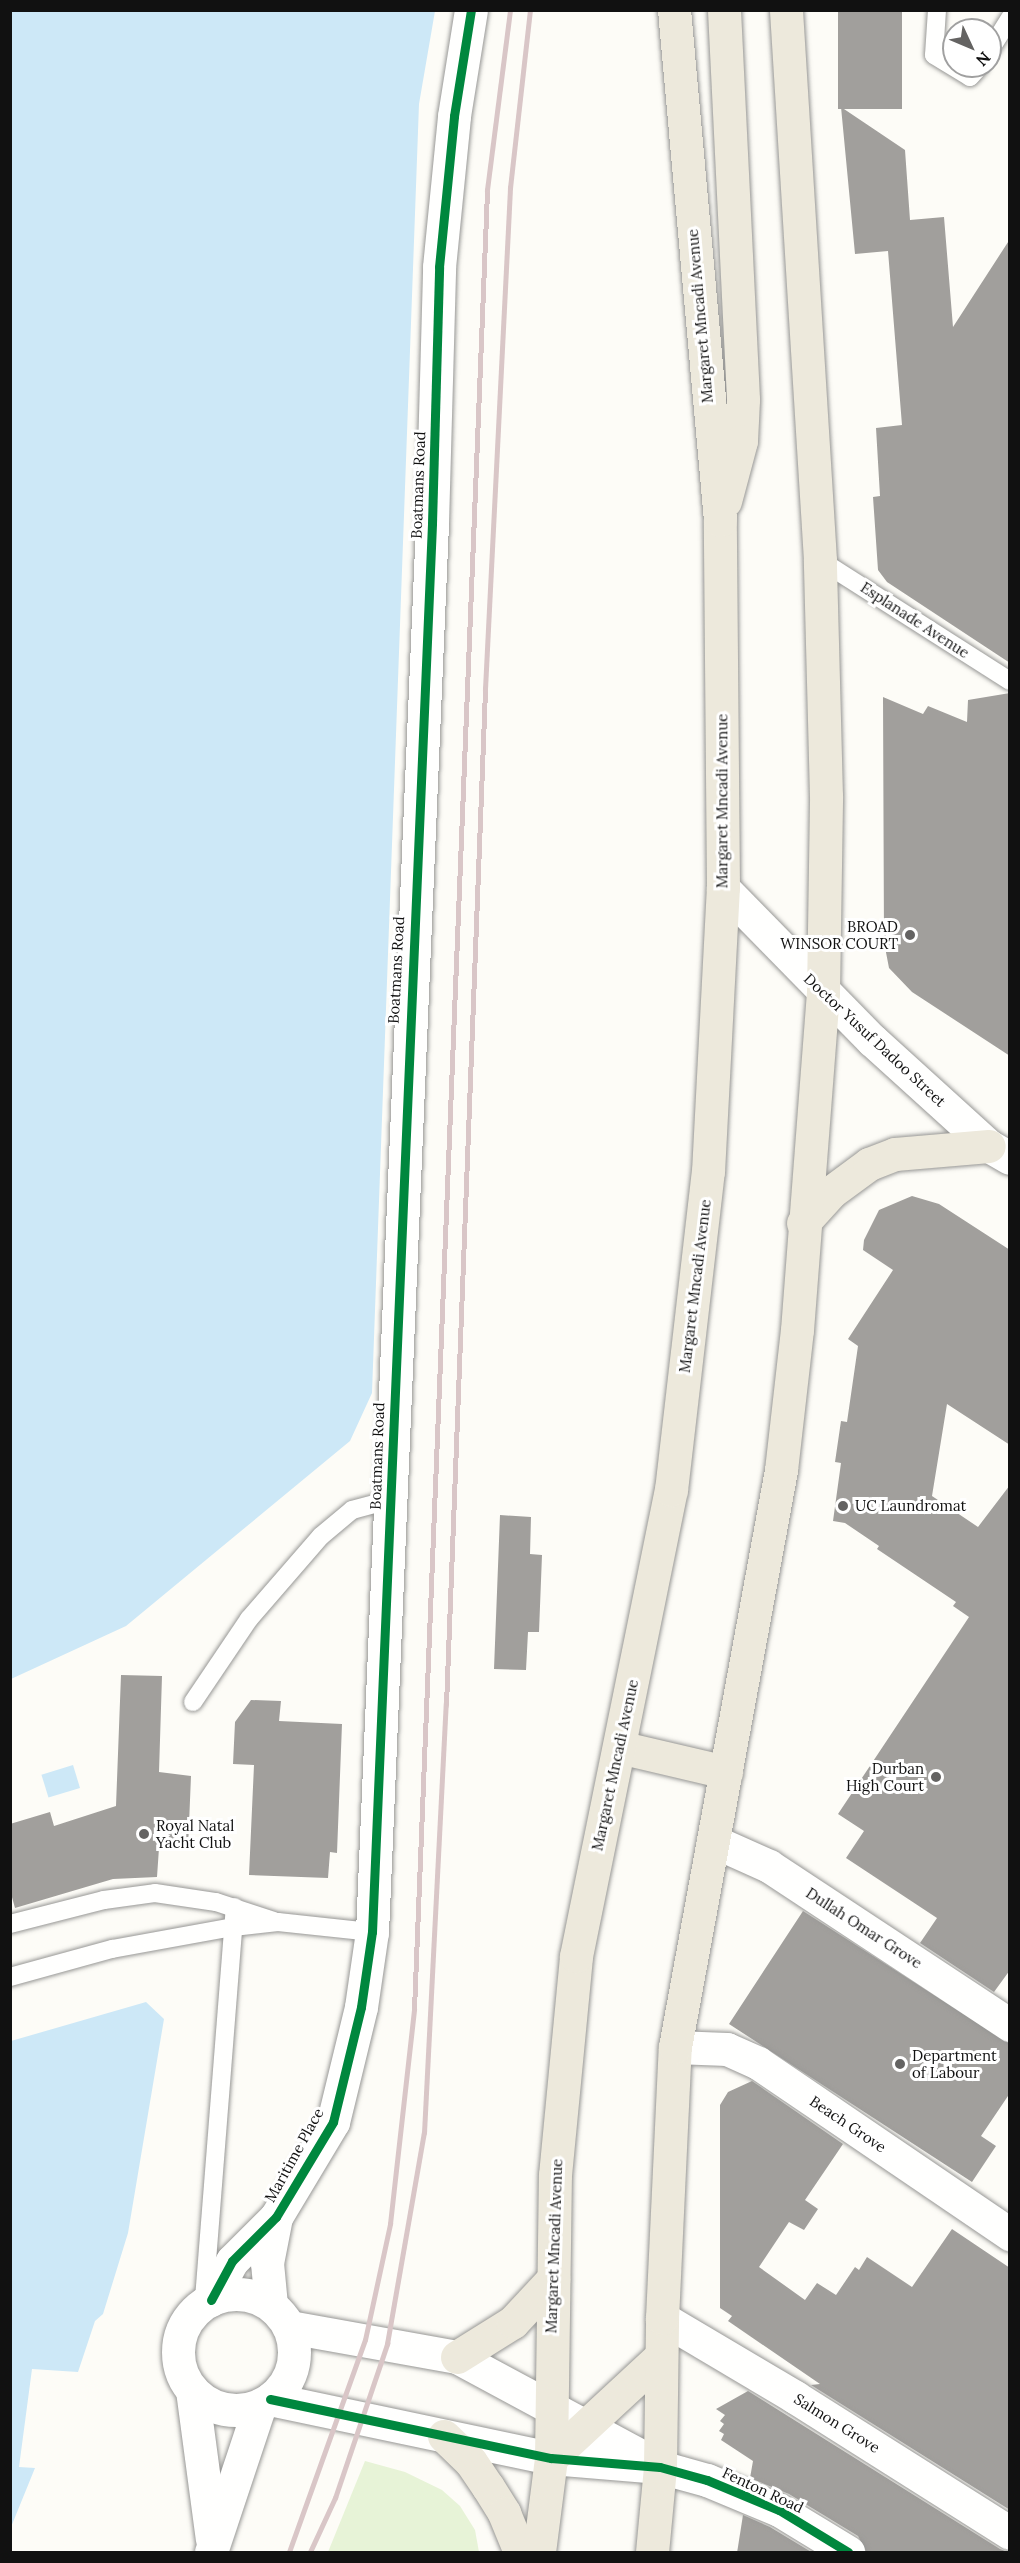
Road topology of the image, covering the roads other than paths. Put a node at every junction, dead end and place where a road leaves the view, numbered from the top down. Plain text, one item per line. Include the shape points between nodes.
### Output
1 (471, 10) edge
2 (674, 10) edge
3 (724, 10) edge
4 (786, 10) edge
5 (937, 10) edge
6 (1010, 18) edge
7 (1002, 31) edge
8 (942, 60) edge
9 (720, 520) junction
10 (820, 560) junction
11 (1010, 681) edge
12 (723, 888) junction
13 (823, 993) junction
14 (999, 1152) edge
15 (803, 1223) junction
16 (390, 1500) junction
17 (193, 1702) dead end
18 (619, 1747) junction
19 (726, 1772) junction
20 (713, 1841) junction
21 (235, 1906) junction
22 (278, 1922) junction
23 (10, 1924) edge
24 (233, 1927) junction
25 (372, 1932) junction
26 (10, 1977) edge
27 (1010, 2025) edge
28 (675, 2047) junction
29 (276, 2217) junction
30 (1008, 2229) edge
31 (553, 2279) junction
32 (208, 2302) junction
33 (280, 2316) junction
34 (662, 2318) junction
35 (457, 2357) junction
36 (660, 2357) junction
37 (192, 2390) junction
38 (265, 2402) junction
39 (550, 2407) junction
40 (587, 2427) junction
41 (444, 2436) junction
42 (551, 2458) junction
43 (660, 2467) junction
44 (1010, 2533) edge
45 (212, 2546) edge
46 (520, 2553) edge
47 (539, 2553) edge
48 (652, 2553) edge
49 (848, 2553) edge

1 - 16 street, Boatmans Road via 454,116 439,267 432,523
2 - 9 main road, Margaret Mncadi Avenue
3 - 9 main road via 743,400 741,441
4 - 10 main road
5 - 8 lane via 934,55
6 - 7 lane
9 - 12 main road, Margaret Mncadi Avenue
10 - 11 lane, Esplanade Avenue
10 - 13 main road via 826,796
12 - 13 street, Doctor Yusuf Dadoo Street
12 - 18 main road, Margaret Mncadi Avenue via 708,1172 672,1490
13 - 14 street, Doctor Yusuf Dadoo Street
13 - 15 main road
14 - 15 main road via 895,1154 869,1164 831,1192
15 - 19 main road via 797,1330 781,1470
16 - 17 lane via 352,1510 321,1536 249,1619
16 - 25 street, Boatmans Road
18 - 19 main road
18 - 31 main road, Margaret Mncadi Avenue via 576,1956 555,2175
19 - 20 main road
20 - 27 street, Dullah Omar Grove via 769,1866
20 - 28 main road
21 - 22 lane
21 - 23 lane via 183,1895 137,1894
21 - 24 lane
22 - 24 lane
22 - 25 lane
24 - 26 lane via 112,1949
24 - 32 lane
25 - 29 street, Maritime Place via 362,2007 333,2122
28 - 30 street, Beach Grove via 727,2049 758,2063
28 - 34 main road
29 - 32 street, Maritime Place via 232,2261
29 - 33 street, Maritime Place via 267,2263
31 - 35 main road via 513,2322
31 - 39 main road, Margaret Mncadi Avenue
32 - 33 street via 236,2294
32 - 37 street via 188,2319 178,2348 181,2370
33 - 35 street
33 - 38 street via 294,2358 290,2374
34 - 36 main road
34 - 44 street, Salmon Grove
35 - 39 street
36 - 40 main road
36 - 43 main road
37 - 38 street via 203,2400 231,2410
37 - 45 street
38 - 41 street
38 - 45 street
39 - 40 street
39 - 42 main road, Margaret Mncadi Avenue
40 - 42 main road
40 - 43 street
41 - 42 street
41 - 46 main road via 471,2462 488,2487 504,2513
42 - 43 street
42 - 47 main road, Margaret Mncadi Avenue
43 - 48 main road
43 - 49 street, Fenton Road via 707,2480 778,2510

